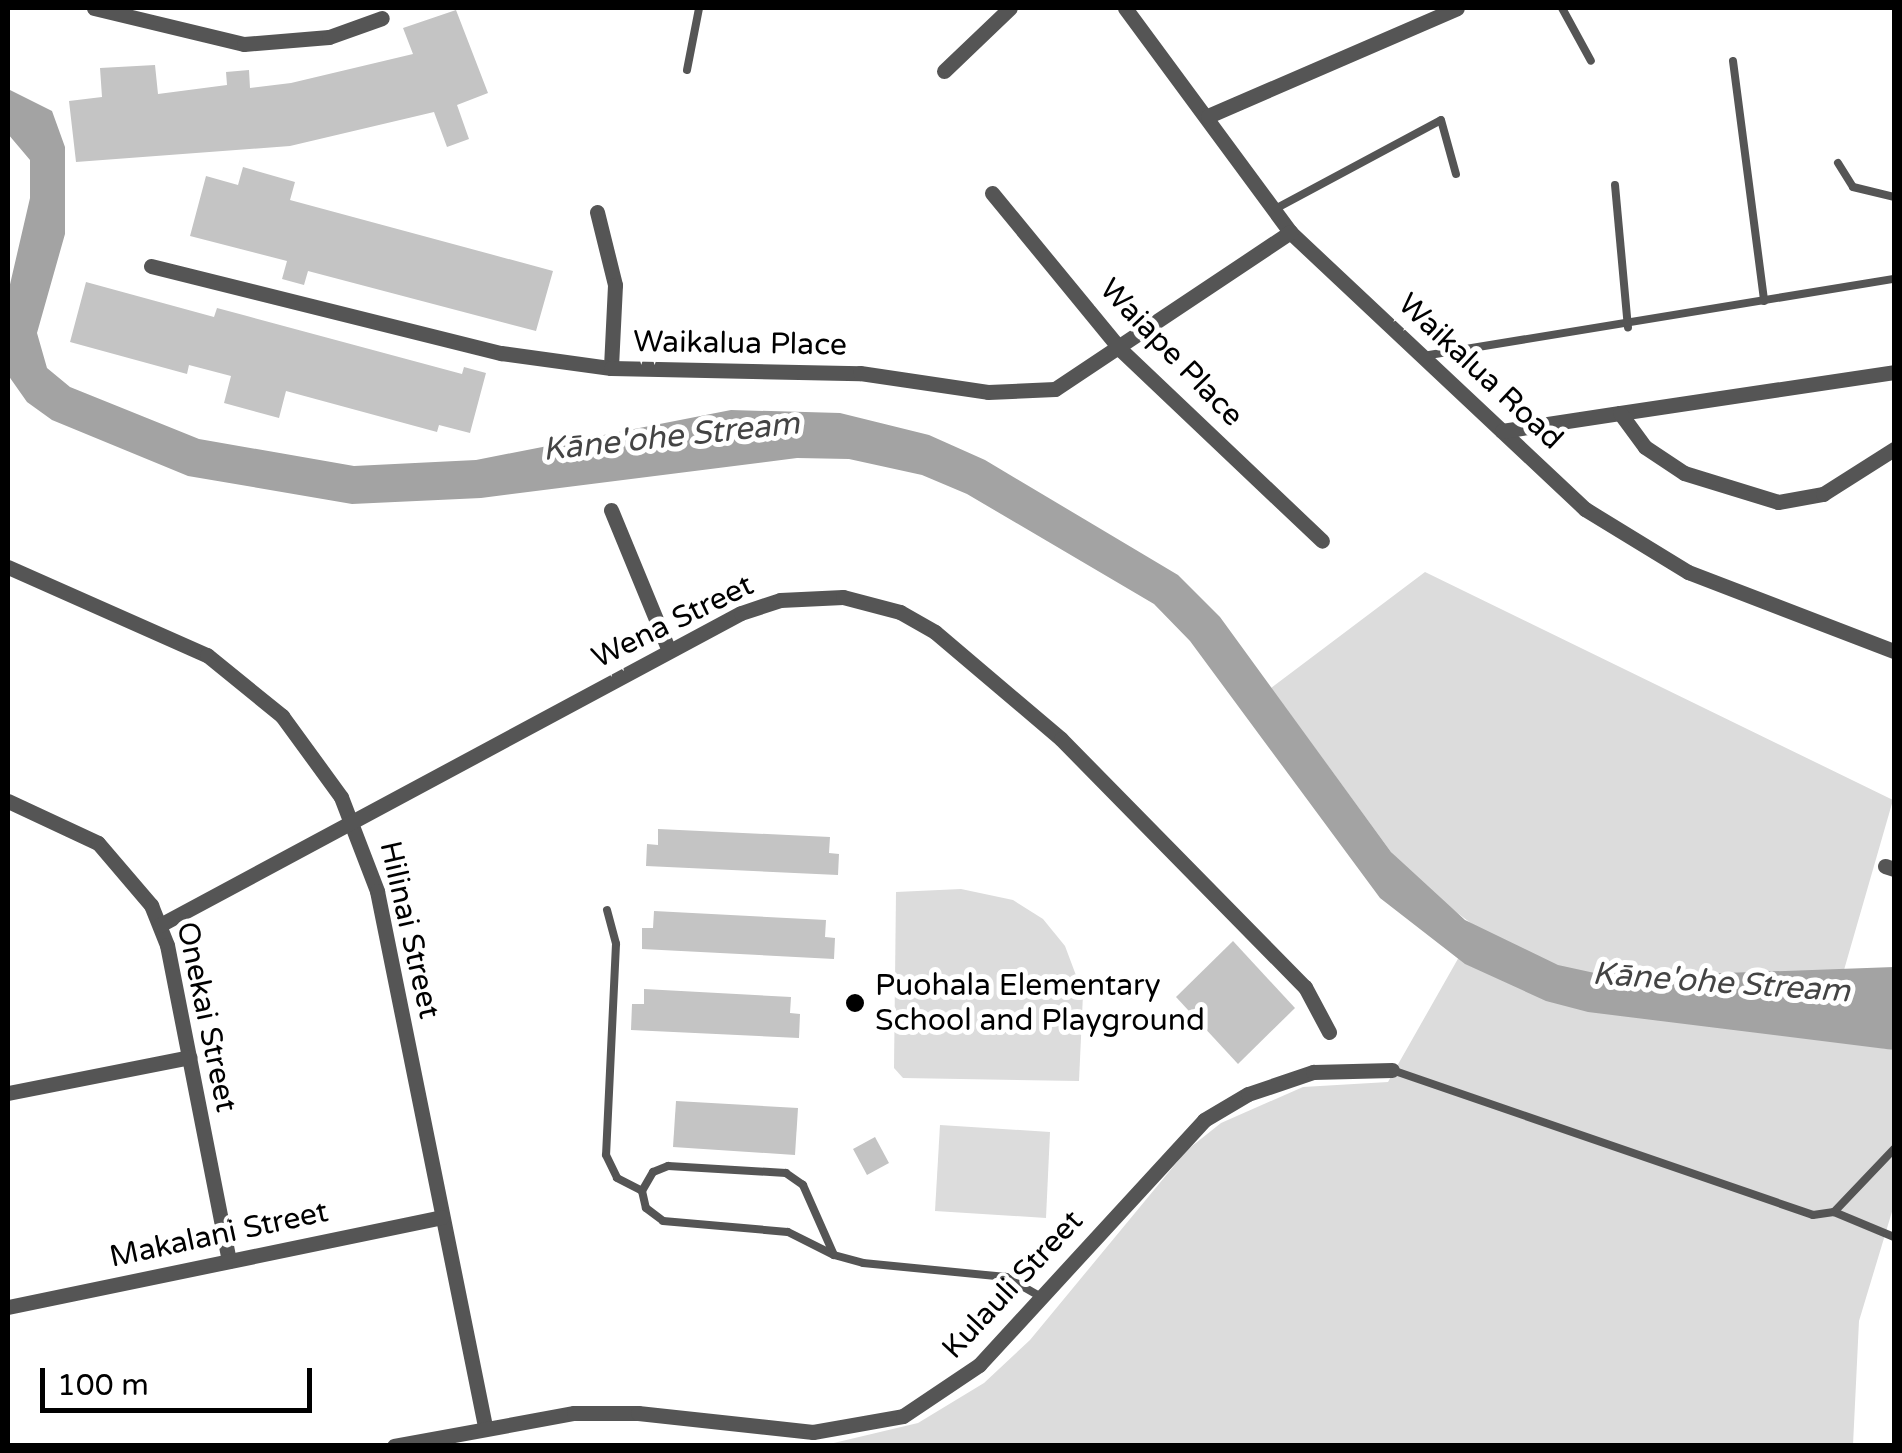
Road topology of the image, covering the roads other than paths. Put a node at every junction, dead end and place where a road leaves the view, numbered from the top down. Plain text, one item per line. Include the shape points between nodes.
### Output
1 (94, 8) edge
2 (699, 8) edge
3 (1010, 8) edge
4 (1125, 8) edge
5 (1457, 8) edge
6 (1562, 8) edge
7 (150, 16) edge
8 (382, 18) dead end
9 (1592, 61) dead end
10 (1733, 61) dead end
11 (687, 70) dead end
12 (944, 71) dead end
13 (1208, 116) junction
14 (1838, 163) dead end
15 (1456, 174) dead end
16 (1614, 185) dead end
17 (992, 193) dead end
18 (1894, 197) edge
19 (1271, 211) junction
20 (597, 212) dead end
21 (1290, 232) junction
22 (151, 266) dead end
23 (1894, 279) edge
24 (1764, 301) junction
25 (1628, 327) junction
26 (1121, 350) junction
27 (1423, 356) junction
28 (611, 368) junction
29 (1894, 372) edge
30 (1620, 413) junction
31 (1502, 431) junction
32 (1894, 449) edge
33 (611, 510) dead end
34 (1322, 542) dead end
35 (8, 567) edge
36 (669, 651) junction
37 (1894, 651) edge
38 (8, 801) edge
39 (353, 823) junction
40 (607, 910) dead end
41 (160, 924) junction
42 (1330, 1032) dead end
43 (189, 1057) junction
44 (1392, 1070) joint
45 (8, 1093) edge
46 (1894, 1149) edge
47 (642, 1192) junction
48 (1834, 1212) junction
49 (442, 1217) junction
50 (1894, 1237) edge
51 (834, 1255) junction
52 (229, 1261) junction
53 (1043, 1298) junction
54 (8, 1307) edge
55 (485, 1426) junction
56 (394, 1446) edge

1 - 7 street
2 - 11 lane
3 - 12 street
4 - 13 street, Waikalua Road
5 - 13 street
6 - 9 lane
7 - 8 street via 222,42 273,44 328,37
10 - 24 lane
13 - 19 street, Waikalua Road
14 - 18 lane via 1854,187
15 - 19 lane via 1442,120
16 - 25 lane
17 - 26 street, Waiape Place
19 - 21 street, Waikalua Road
20 - 28 street via 615,285
21 - 26 street, Waikalua Place
21 - 27 street, Waikalua Road
22 - 28 street, Waikalua Place via 501,353
23 - 24 lane
24 - 25 lane
25 - 27 lane
26 - 28 street, Waikalua Place via 1055,389 988,392 860,373
26 - 34 street, Waiape Place
27 - 31 street, Waikalua Road
29 - 30 street
30 - 31 street
30 - 32 street via 1636,438 1665,462 1762,500 1823,494
31 - 37 street, Waikalua Road via 1585,509 1656,556 1720,588
33 - 36 street
35 - 39 street, Hilinai Street via 150,624 234,673 304,742
36 - 39 street, Wena Street
36 - 42 street, Wena Street via 741,613 801,597 862,600 918,622 1061,739 1129,806 1305,988
38 - 41 street, Onekai Street via 65,823 113,855
39 - 41 street, Wena Street
39 - 49 street, Hilinai Street via 377,891
40 - 47 lane via 616,944 606,1155 617,1178
41 - 43 street, Onekai Street
43 - 45 street
43 - 52 street, Onekai Street
44 - 48 lane via 1813,1215
44 - 53 street, Kulauli Street via 1313,1072 1226,1106 1184,1137
46 - 48 lane
47 - 51 lane via 646,1208 663,1221 788,1232
47 - 51 lane via 653,1172 668,1166 786,1172 803,1185
48 - 50 lane
49 - 52 street, Makalani Street
49 - 55 street, Hilinai Street
51 - 53 lane via 890,1270 1006,1277
52 - 54 street, Makalani Street
53 - 55 street, Kulauli Street via 963,1381 882,1424 813,1432 605,1412
55 - 56 street, Kulauli Street

